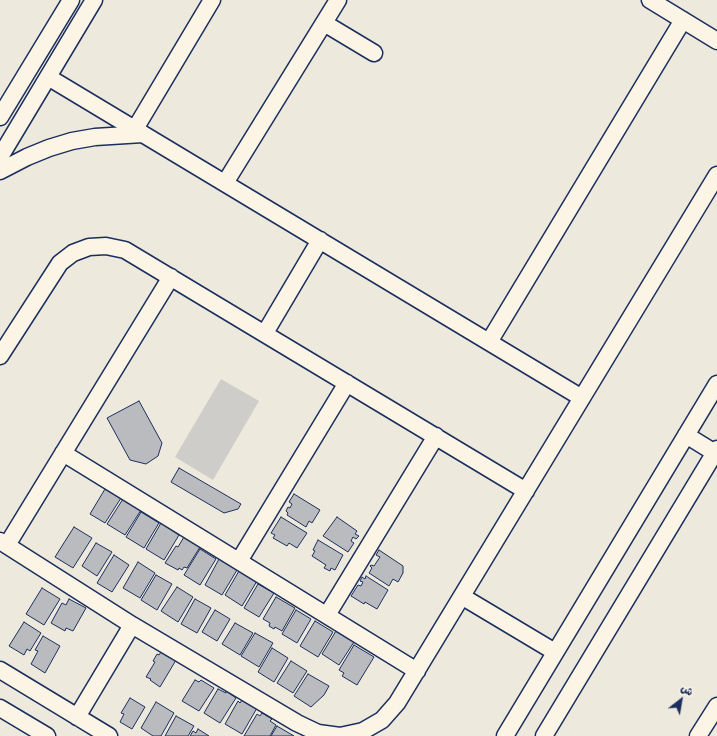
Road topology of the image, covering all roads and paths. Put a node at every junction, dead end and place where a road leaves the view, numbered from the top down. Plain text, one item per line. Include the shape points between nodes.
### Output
1 (71, 0) edge
2 (94, 0) edge
3 (212, 0) edge
4 (338, 0) edge
5 (650, 0) edge
6 (683, 20) junction
7 (324, 23) junction
8 (717, 41) edge
9 (374, 53) dead end
10 (48, 77) junction
11 (0, 117) edge
12 (139, 132) junction
13 (0, 157) edge
14 (0, 171) edge
15 (717, 175) edge
16 (225, 183) junction
17 (320, 240) junction
18 (170, 277) junction
19 (265, 334) junction
20 (489, 342) junction
21 (0, 356) edge
22 (347, 383) junction
23 (717, 384) edge
24 (582, 398) junction
25 (686, 435) junction
26 (436, 436) junction
27 (716, 451) edge
28 (63, 453) junction
29 (526, 491) junction
30 (3, 543) edge
31 (239, 562) junction
32 (463, 597) junction
33 (327, 615) junction
34 (132, 625) junction
35 (555, 652) junction
36 (0, 670) edge
37 (418, 671) junction
38 (717, 706) edge
39 (0, 708) edge
40 (77, 717) junction
41 (46, 736) edge
42 (109, 736) edge
43 (505, 736) edge
44 (544, 736) edge
45 (698, 736) edge

1 - 11 street
2 - 10 street
3 - 12 street
4 - 7 street
5 - 6 street
6 - 8 street
6 - 20 street
7 - 9 street
7 - 16 street
10 - 12 street
10 - 13 street
12 - 14 street via 72,141 27,157
12 - 16 street
15 - 24 street
16 - 17 street
17 - 19 street
17 - 20 street
18 - 19 street
18 - 21 street via 125,250 106,246 89,247 73,253 60,263
18 - 28 street
19 - 22 street
20 - 24 street
22 - 26 street
22 - 31 street
23 - 25 street
24 - 29 street
25 - 27 street
25 - 35 street
26 - 29 street
26 - 33 street
27 - 44 street
28 - 30 street
28 - 31 street
29 - 32 street
30 - 34 street
31 - 33 street
32 - 35 street
32 - 37 street
33 - 37 street
34 - 37 street via 318,733 340,736 362,731 382,720 398,703
34 - 40 street
35 - 43 street
36 - 40 street
38 - 45 street
39 - 41 street
40 - 42 street

